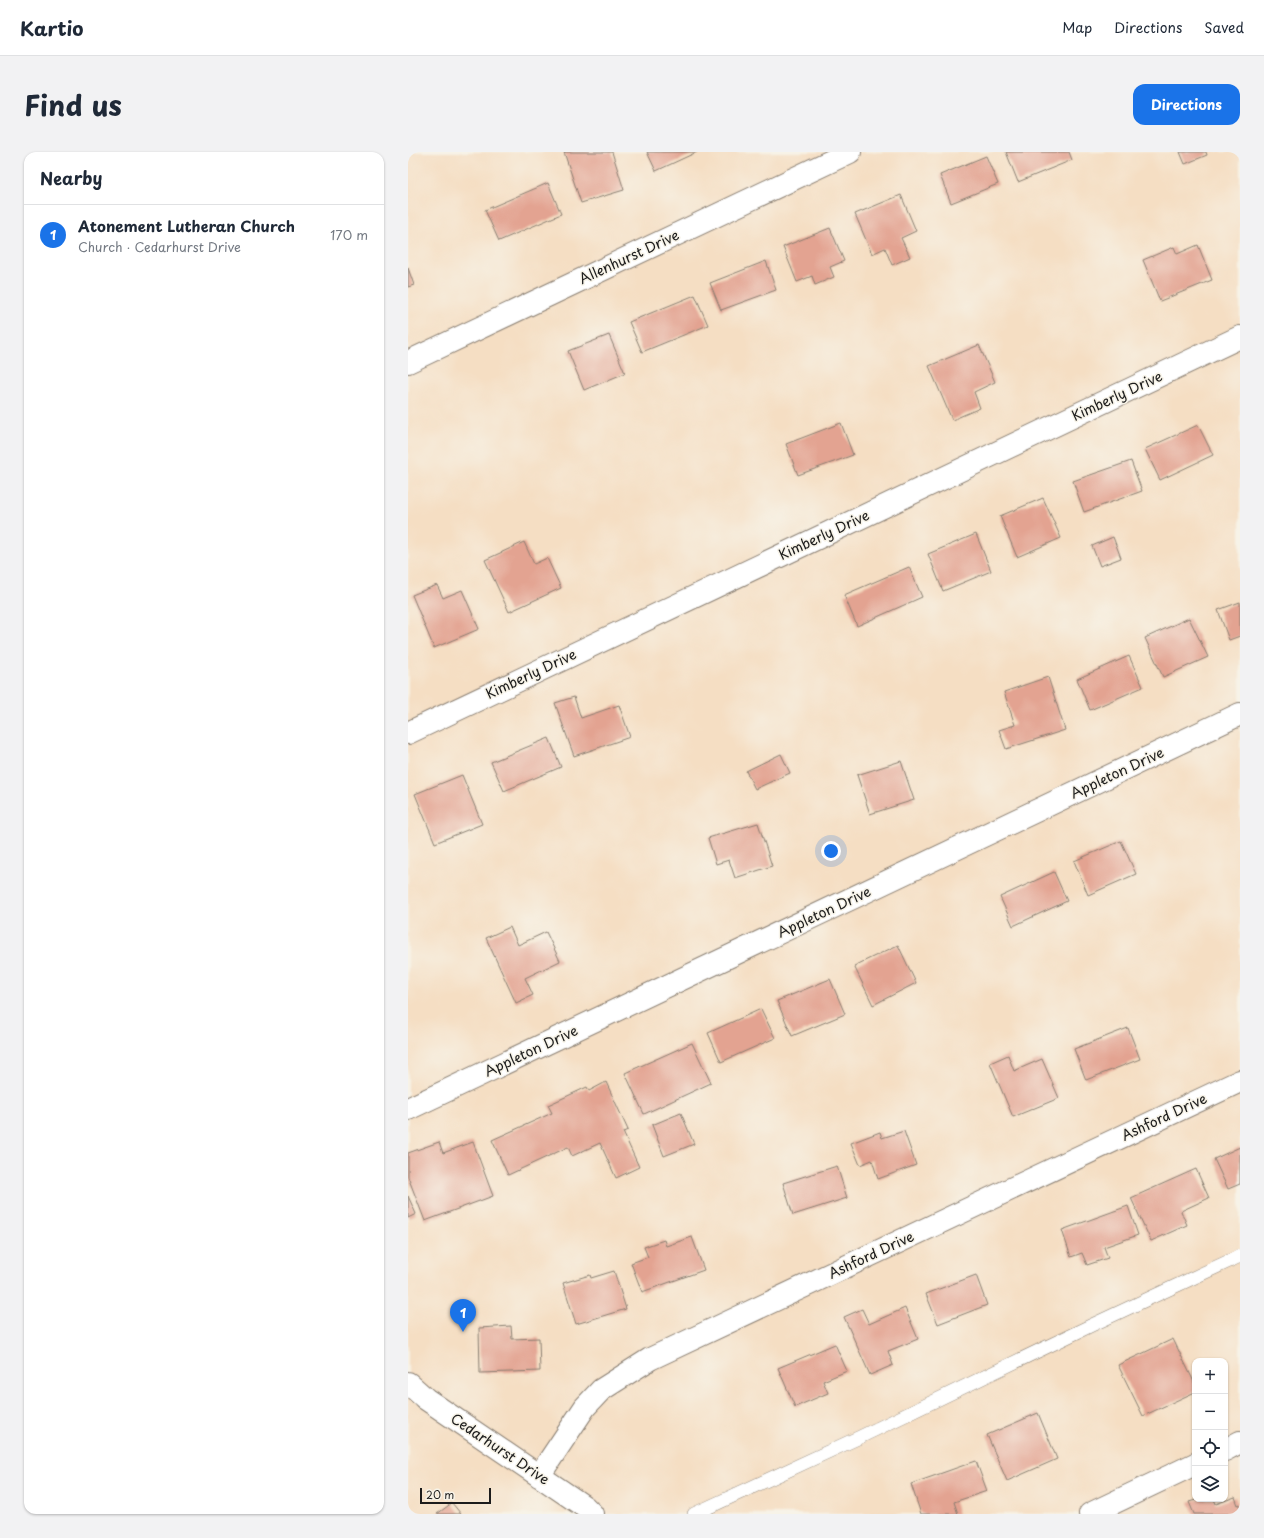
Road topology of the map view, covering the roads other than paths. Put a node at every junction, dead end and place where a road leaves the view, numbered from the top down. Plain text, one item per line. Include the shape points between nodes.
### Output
1 (850, 152) edge
2 (1240, 337) edge
3 (408, 362) edge
4 (1240, 714) edge
5 (408, 733) edge
6 (1240, 1081) edge
7 (408, 1109) edge
8 (1240, 1256) edge
9 (408, 1384) edge
10 (1240, 1442) edge
11 (1228, 1448) edge
12 (1192, 1465) edge
13 (539, 1476) junction
14 (592, 1514) edge
15 (694, 1514) edge
16 (1090, 1514) edge

1 - 3 street, Allenhurst Drive
2 - 5 street, Kimberly Drive
4 - 7 street, Appleton Drive
6 - 13 street, Ashford Drive via 650,1359 601,1390 584,1407
8 - 15 lane
9 - 13 street, Cedarhurst Drive
10 - 11 street
12 - 16 street
13 - 14 street, Cedarhurst Drive

